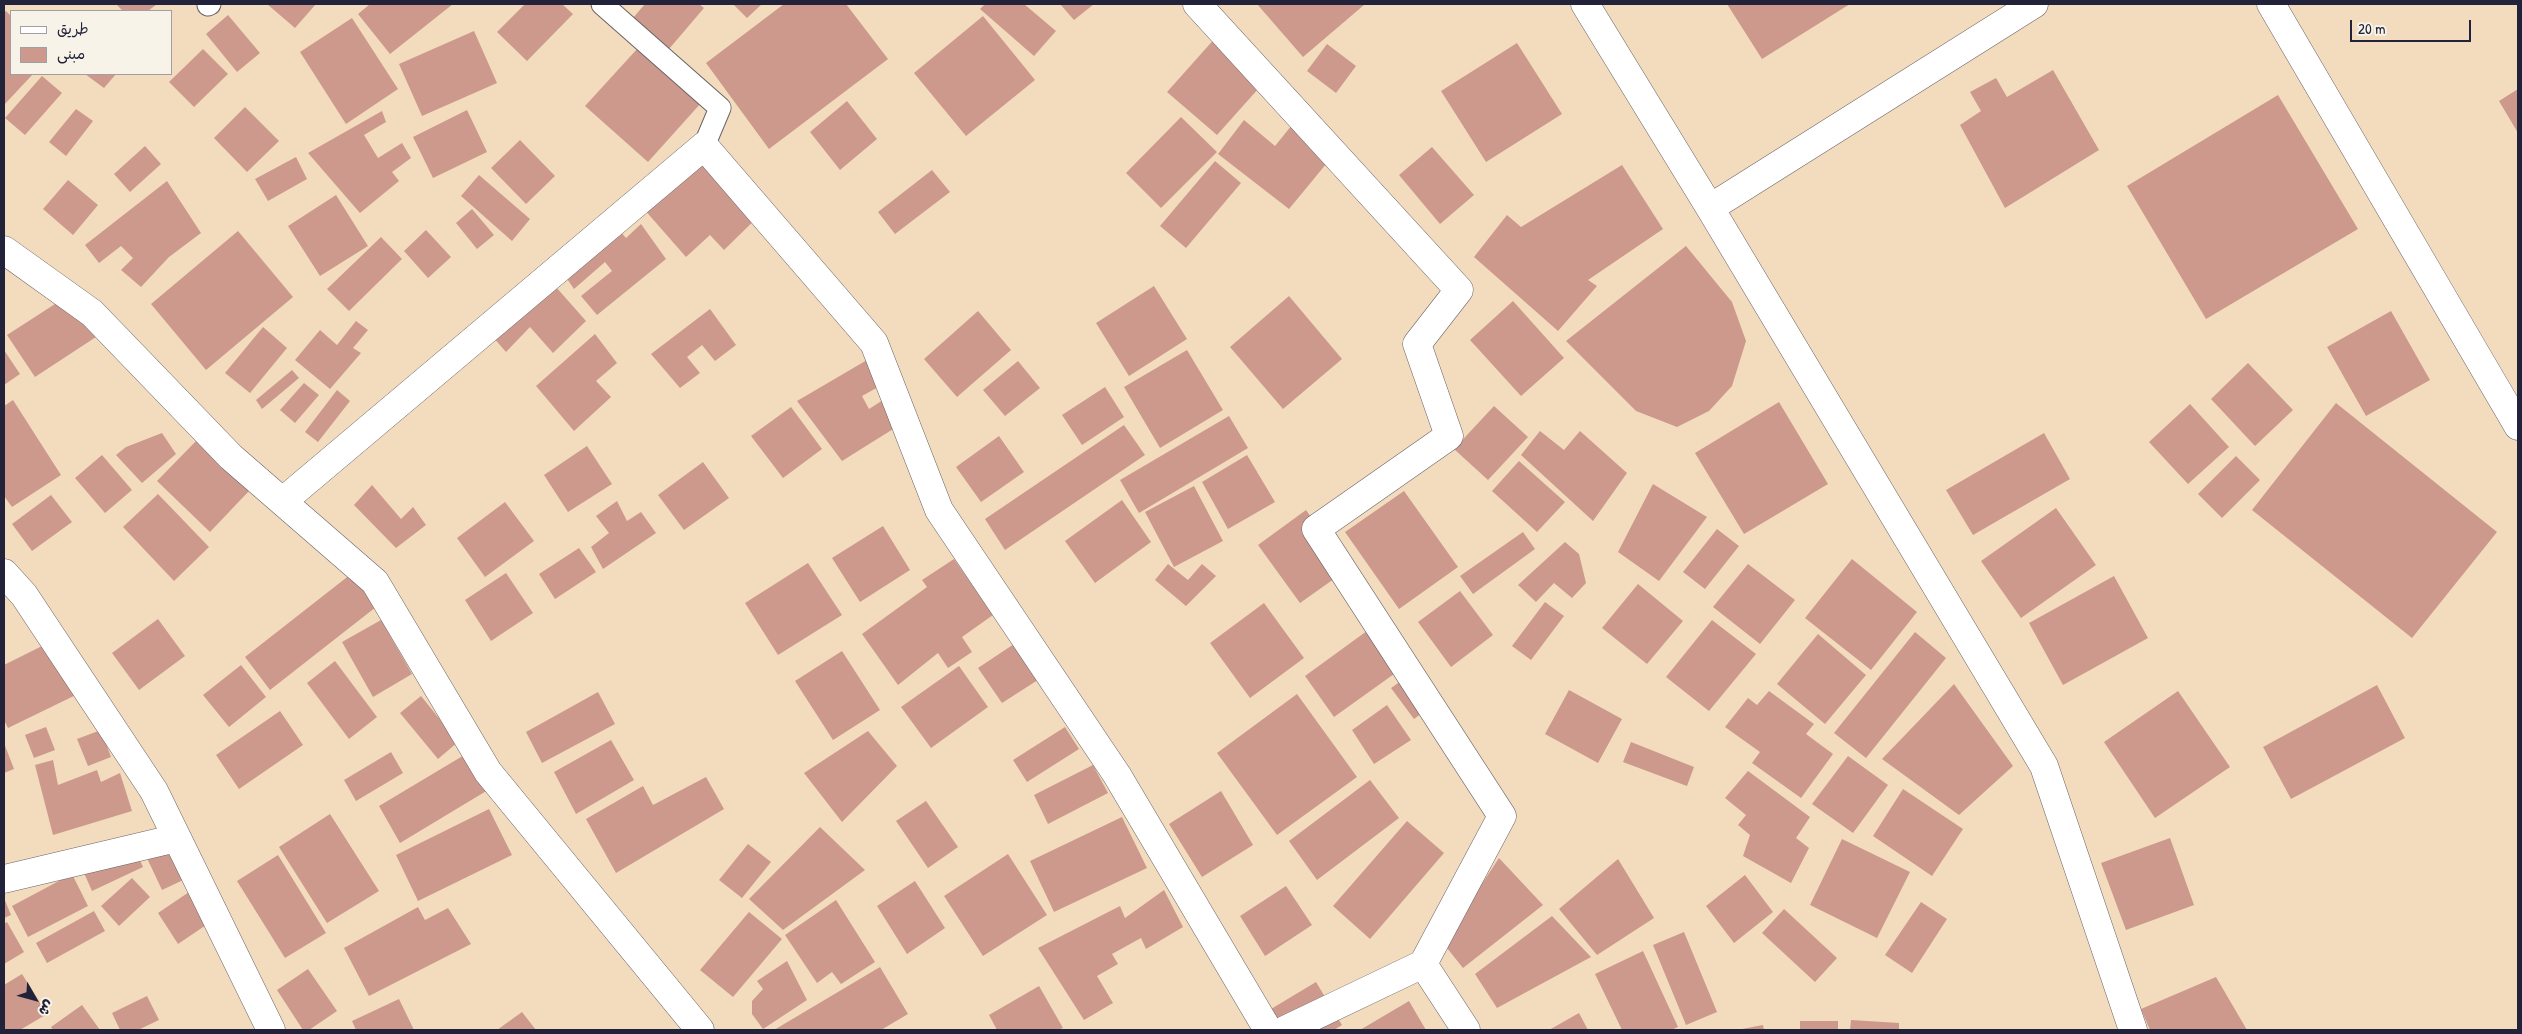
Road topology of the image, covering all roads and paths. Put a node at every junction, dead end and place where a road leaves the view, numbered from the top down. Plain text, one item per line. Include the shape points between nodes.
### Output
1 (602, 4) edge
2 (1197, 4) edge
3 (1585, 4) edge
4 (2034, 4) edge
5 (2271, 4) edge
6 (704, 146) junction
7 (1710, 208) junction
8 (4, 250) edge
9 (2518, 426) edge
10 (283, 501) junction
11 (4, 573) edge
12 (177, 838) junction
13 (4, 879) edge
14 (1423, 964) junction
15 (271, 1030) edge
16 (700, 1030) edge
17 (1268, 1030) edge
18 (1285, 1030) edge
19 (1466, 1030) edge
20 (2133, 1030) edge

1 - 6 lane via 720,108
2 - 14 street via 1459,290 1417,344 1450,436 1316,529 1502,816
3 - 7 street
4 - 7 street
5 - 9 street
6 - 10 street
6 - 17 street via 874,343 939,510 1117,775
7 - 20 street via 2044,766
8 - 10 street via 92,313 231,457
10 - 16 street via 375,582 488,772
11 - 12 street via 24,595 154,791
12 - 13 street
12 - 15 street
14 - 18 street
14 - 19 street

